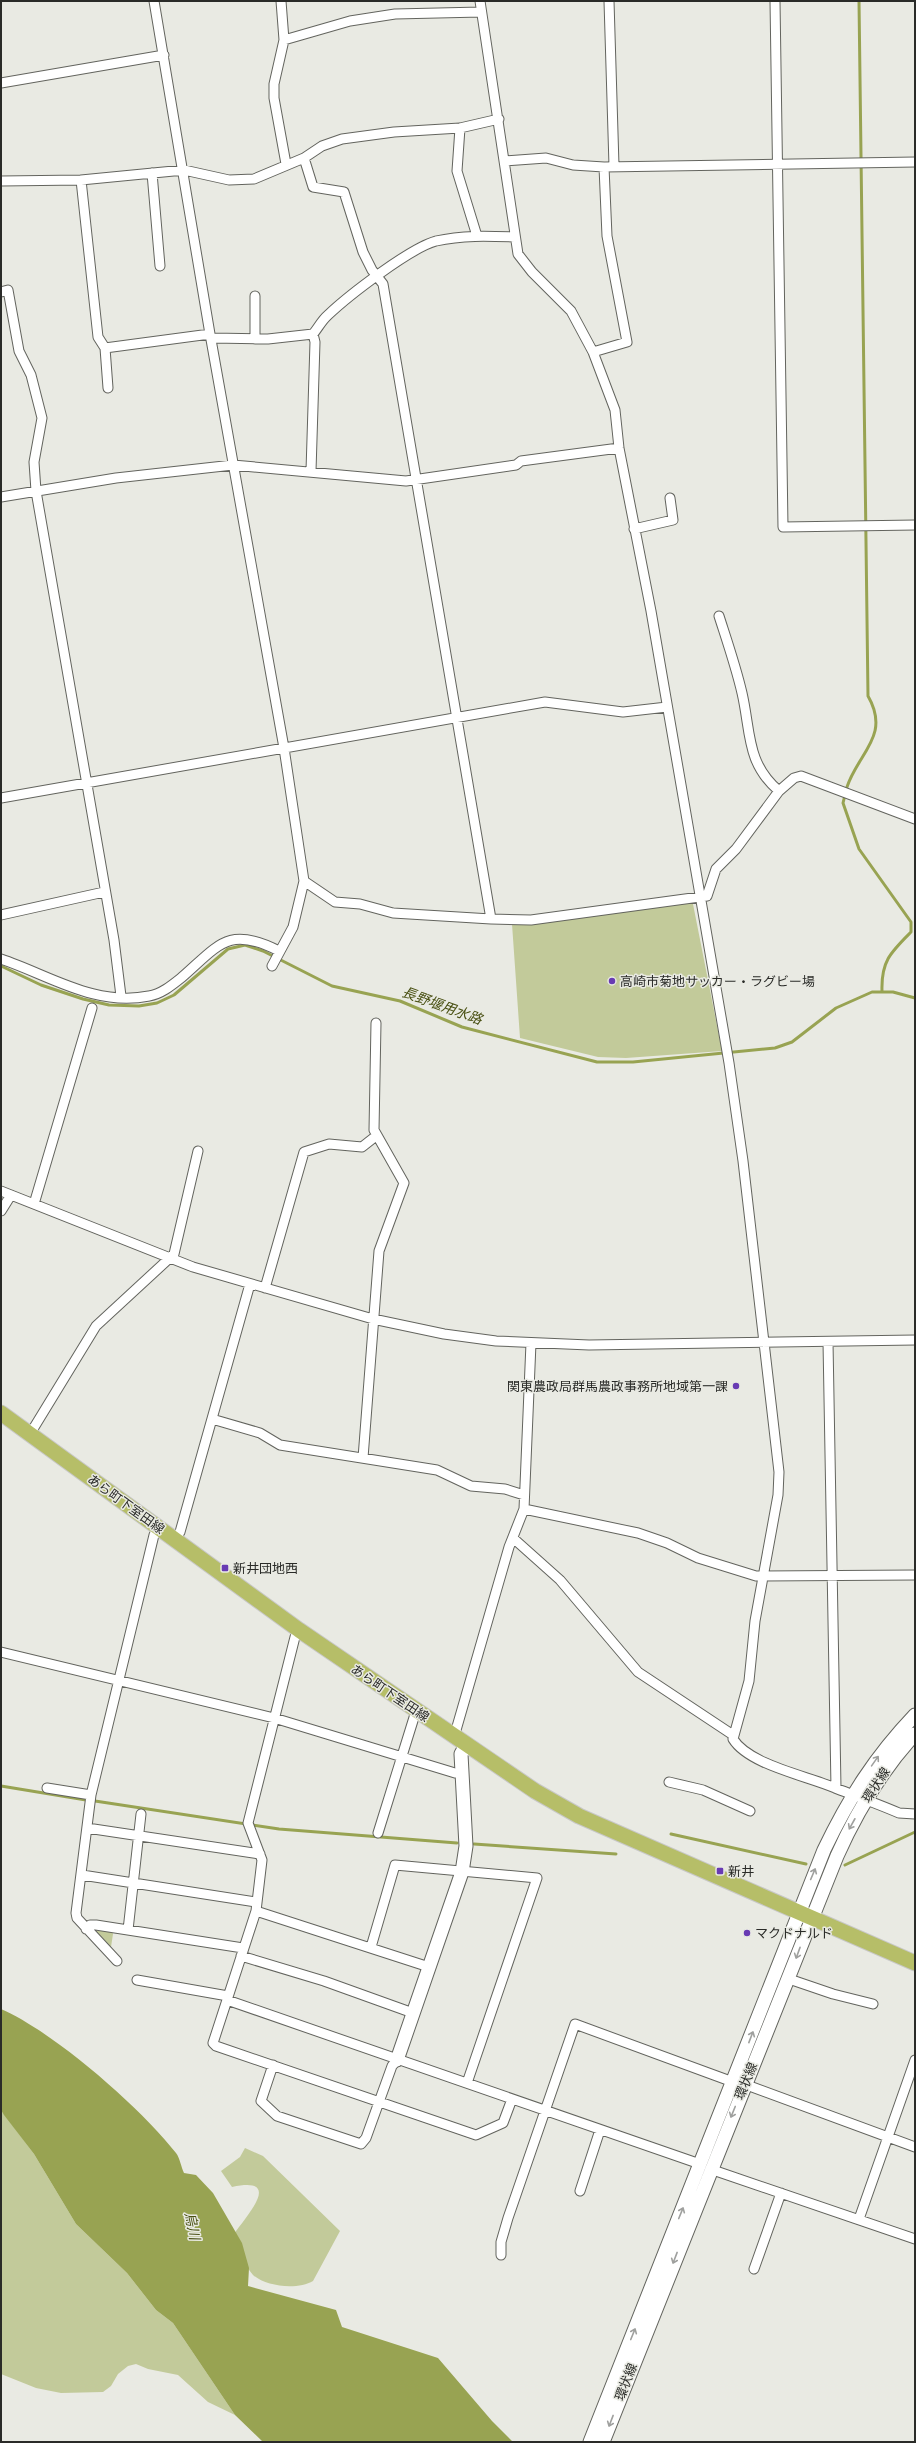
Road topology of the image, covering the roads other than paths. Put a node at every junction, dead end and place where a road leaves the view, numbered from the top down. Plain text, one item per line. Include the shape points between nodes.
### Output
1 (154, 1) edge
2 (281, 1) edge
3 (480, 1) edge
4 (609, 1) edge
5 (775, 1) edge
6 (482, 12) junction
7 (284, 40) junction
8 (164, 55) junction
9 (1, 83) edge
10 (499, 119) junction
11 (460, 128) junction
12 (304, 158) junction
13 (504, 161) junction
14 (915, 162) edge
15 (286, 164) junction
16 (778, 164) junction
17 (614, 166) junction
18 (604, 167) junction
19 (184, 170) junction
20 (152, 173) junction
21 (81, 180) junction
22 (1, 181) edge
23 (477, 236) junction
24 (515, 237) junction
25 (160, 266) dead end
26 (378, 276) junction
27 (1, 292) edge
28 (255, 296) dead end
29 (313, 334) junction
30 (211, 336) junction
31 (255, 339) junction
32 (105, 348) junction
33 (593, 352) junction
34 (108, 388) dead end
35 (618, 448) junction
36 (233, 465) junction
37 (311, 471) junction
38 (416, 480) junction
39 (36, 491) junction
40 (1, 497) edge
41 (670, 498) dead end
42 (915, 525) edge
43 (634, 529) junction
44 (719, 616) dead end
45 (667, 707) junction
46 (457, 718) junction
47 (284, 748) junction
48 (87, 784) junction
49 (779, 791) junction
50 (1, 798) edge
51 (915, 819) edge
52 (304, 881) junction
53 (104, 892) junction
54 (698, 896) junction
55 (1, 915) edge
56 (491, 919) junction
57 (1, 959) edge
58 (121, 996) junction
59 (92, 1008) dead end
60 (376, 1023) dead end
61 (376, 1136) junction
62 (198, 1150) dead end
63 (1, 1191) edge
64 (11, 1195) junction
65 (34, 1204) junction
66 (1, 1211) edge
67 (170, 1259) junction
68 (250, 1284) junction
69 (265, 1288) junction
70 (373, 1319) junction
71 (915, 1340) edge
72 (764, 1342) junction
73 (828, 1342) junction
74 (531, 1343) junction
75 (1, 1414) edge
76 (212, 1419) junction
77 (30, 1434) junction
78 (363, 1458) junction
79 (524, 1495) junction
80 (524, 1509) junction
81 (158, 1528) junction
82 (513, 1538) junction
83 (175, 1539) junction
84 (833, 1575) junction
85 (915, 1575) edge
86 (763, 1576) junction
87 (299, 1630) junction
88 (1, 1652) edge
89 (119, 1680) junction
90 (416, 1711) junction
91 (915, 1715) edge
92 (274, 1718) junction
93 (915, 1734) edge
94 (733, 1735) junction
95 (460, 1741) junction
96 (401, 1756) junction
97 (463, 1773) junction
98 (669, 1782) dead end
99 (47, 1788) dead end
100 (836, 1788) junction
101 (852, 1794) junction
102 (91, 1795) junction
103 (866, 1800) junction
104 (750, 1811) dead end
105 (141, 1814) dead end
106 (915, 1814) edge
107 (87, 1828) junction
108 (378, 1833) dead end
109 (139, 1836) junction
110 (260, 1854) junction
111 (462, 1872) junction
112 (82, 1875) junction
113 (133, 1883) junction
114 (256, 1906) junction
115 (805, 1913) junction
116 (86, 1929) junction
117 (128, 1930) junction
118 (371, 1947) junction
119 (242, 1952) junction
120 (117, 1961) dead end
121 (915, 1963) edge
122 (429, 1967) junction
123 (789, 1979) junction
124 (137, 1980) dead end
125 (228, 1998) junction
126 (873, 2004) dead end
127 (413, 2013) junction
128 (397, 2060) junction
129 (915, 2060) edge
130 (272, 2065) junction
131 (467, 2083) junction
132 (739, 2083) junction
133 (512, 2099) junction
134 (380, 2102) junction
135 (545, 2110) junction
136 (600, 2130) junction
137 (888, 2138) junction
138 (915, 2147) edge
139 (705, 2167) junction
140 (580, 2191) dead end
141 (781, 2194) junction
142 (859, 2219) junction
143 (914, 2236) edge
144 (501, 2255) dead end
145 (754, 2270) dead end
146 (624, 2373) junction
147 (590, 2442) edge
148 (603, 2442) edge

1 - 8 street
2 - 7 street
3 - 6 street
4 - 17 street
5 - 16 street
6 - 7 street via 395,14 350,21
6 - 10 street
7 - 15 street via 274,84 274,98
8 - 9 street
8 - 19 street
10 - 11 street
10 - 13 street
11 - 12 street via 394,132 342,139 322,146
11 - 23 street via 457,171
12 - 15 street
12 - 26 street via 313,187 344,192 363,252
13 - 18 street via 546,158 573,166
13 - 24 street
14 - 16 street
15 - 19 street via 274,172 241,181
16 - 17 street
16 - 42 street via 783,527
17 - 18 street
18 - 33 street via 607,236 627,342
19 - 20 street
19 - 30 street
20 - 21 street
20 - 25 street
21 - 22 street
21 - 32 street via 98,337
23 - 24 street
23 - 26 street via 442,240 425,245
24 - 33 street via 518,254 532,272 571,311
26 - 29 street via 328,315
26 - 38 street via 383,284
27 - 39 street via 8,290 19,351 31,375 42,418 34,462
28 - 31 street
29 - 31 street
29 - 37 street
30 - 31 street
30 - 32 street
30 - 36 street
32 - 34 street
33 - 35 street via 614,410
35 - 38 street via 521,461 516,465
35 - 43 street
36 - 37 street
36 - 39 street via 116,478
36 - 47 street
37 - 38 street
38 - 46 street
39 - 40 street
39 - 48 street
41 - 43 street via 673,520
43 - 45 street
44 - 49 street via 742,694 754,760 766,780
45 - 46 street via 623,712 545,702
45 - 54 street
46 - 47 street
46 - 56 street
47 - 48 street
47 - 52 street
48 - 50 street
48 - 53 street
49 - 51 street via 794,778 808,777
49 - 54 street via 736,849 716,869 707,896
52 - 56 street via 336,902 360,904 393,913
52 - 58 street via 293,927 276,958 254,939 233,939 215,949 166,989 149,996
53 - 55 street
53 - 58 street via 114,940
54 - 56 street via 531,920
54 - 72 street via 727,1049
57 - 58 street via 74,989
59 - 65 street
60 - 61 street via 372,1124
61 - 69 street via 362,1147 329,1144 304,1152
61 - 70 street via 404,1183 378,1251
62 - 67 street via 174,1254
63 - 64 street
64 - 65 street
64 - 66 street
65 - 67 street
67 - 68 street
67 - 77 street via 96,1326
68 - 69 street
68 - 76 street
69 - 70 street
70 - 74 street via 444,1334
70 - 78 street
71 - 73 street
72 - 73 street
72 - 74 street via 589,1345
72 - 86 street via 779,1484
73 - 84 street
74 - 79 street
75 - 77 main road, あら町下室田線
76 - 78 street via 260,1433 280,1445
76 - 83 street via 180,1532
77 - 81 main road, あら町下室田線
78 - 79 street via 436,1470 471,1486 505,1489
79 - 80 street
80 - 82 street
80 - 86 street via 638,1533 698,1558
81 - 83 main road, あら町下室田線
81 - 89 street via 154,1535
82 - 94 street via 560,1580 638,1672
82 - 95 street
83 - 87 main road, あら町下室田線
84 - 85 street
84 - 86 street
84 - 100 street
86 - 94 street via 749,1681
87 - 90 main road, あら町下室田線
87 - 92 street
88 - 89 street
89 - 92 street
89 - 102 street
90 - 95 main road, あら町下室田線
90 - 96 street
101 -> 91 street, 環状線 via 880,1754
92 - 96 street
92 - 110 street via 248,1823
93 - 103 street, 環状線 via 890,1763
94 - 100 street via 737,1744 756,1758
95 - 97 street
95 - 115 main road, あら町下室田線 via 534,1791 579,1816
96 - 97 street
96 - 108 street
97 - 111 street via 466,1846
98 - 104 street via 703,1790
99 - 102 street
100 - 101 street
101 - 103 street
115 -> 101 street, 環状線 via 824,1850
102 - 107 street
103 - 106 street via 899,1813
103 -> 115 street, 環状線
105 - 109 street
107 - 109 street
107 - 112 street
109 - 110 street
109 - 113 street
110 - 114 street via 262,1860
111 - 118 street via 396,1865
111 - 122 street
111 - 131 street via 537,1878
112 - 113 street
112 - 116 street via 76,1913
113 - 114 street
113 - 117 street
114 - 118 street
114 - 119 street
115 - 121 main road, あら町下室田線
115 -> 123 street, 環状線
132 -> 115 street, 環状線
116 - 117 street via 90,1925 96,1925
116 - 120 street
117 - 119 street
118 - 122 street
119 - 125 street
119 - 127 street
122 - 127 street
123 - 126 street via 832,1994
123 - 132 street, 環状線
124 - 125 street
125 - 128 street
125 - 130 street via 213,2043
127 - 128 street
128 - 131 street
128 - 134 street via 392,2066
129 - 137 street
130 - 134 street
130 - 134 street via 261,2101 277,2116 361,2144 366,2138
131 - 133 street
132 - 135 street via 575,2024
132 - 137 street
132 - 139 street, 環状線
133 - 134 street via 503,2123 476,2135
133 - 135 street
135 - 136 street
135 - 144 street via 508,2218 501,2242
136 - 139 street
136 - 140 street
137 - 138 street
137 - 142 street
139 - 141 street
139 - 146 street, 環状線
141 - 142 street
141 - 145 street
142 - 143 street
146 - 147 street
146 -> 148 street, 環状線

